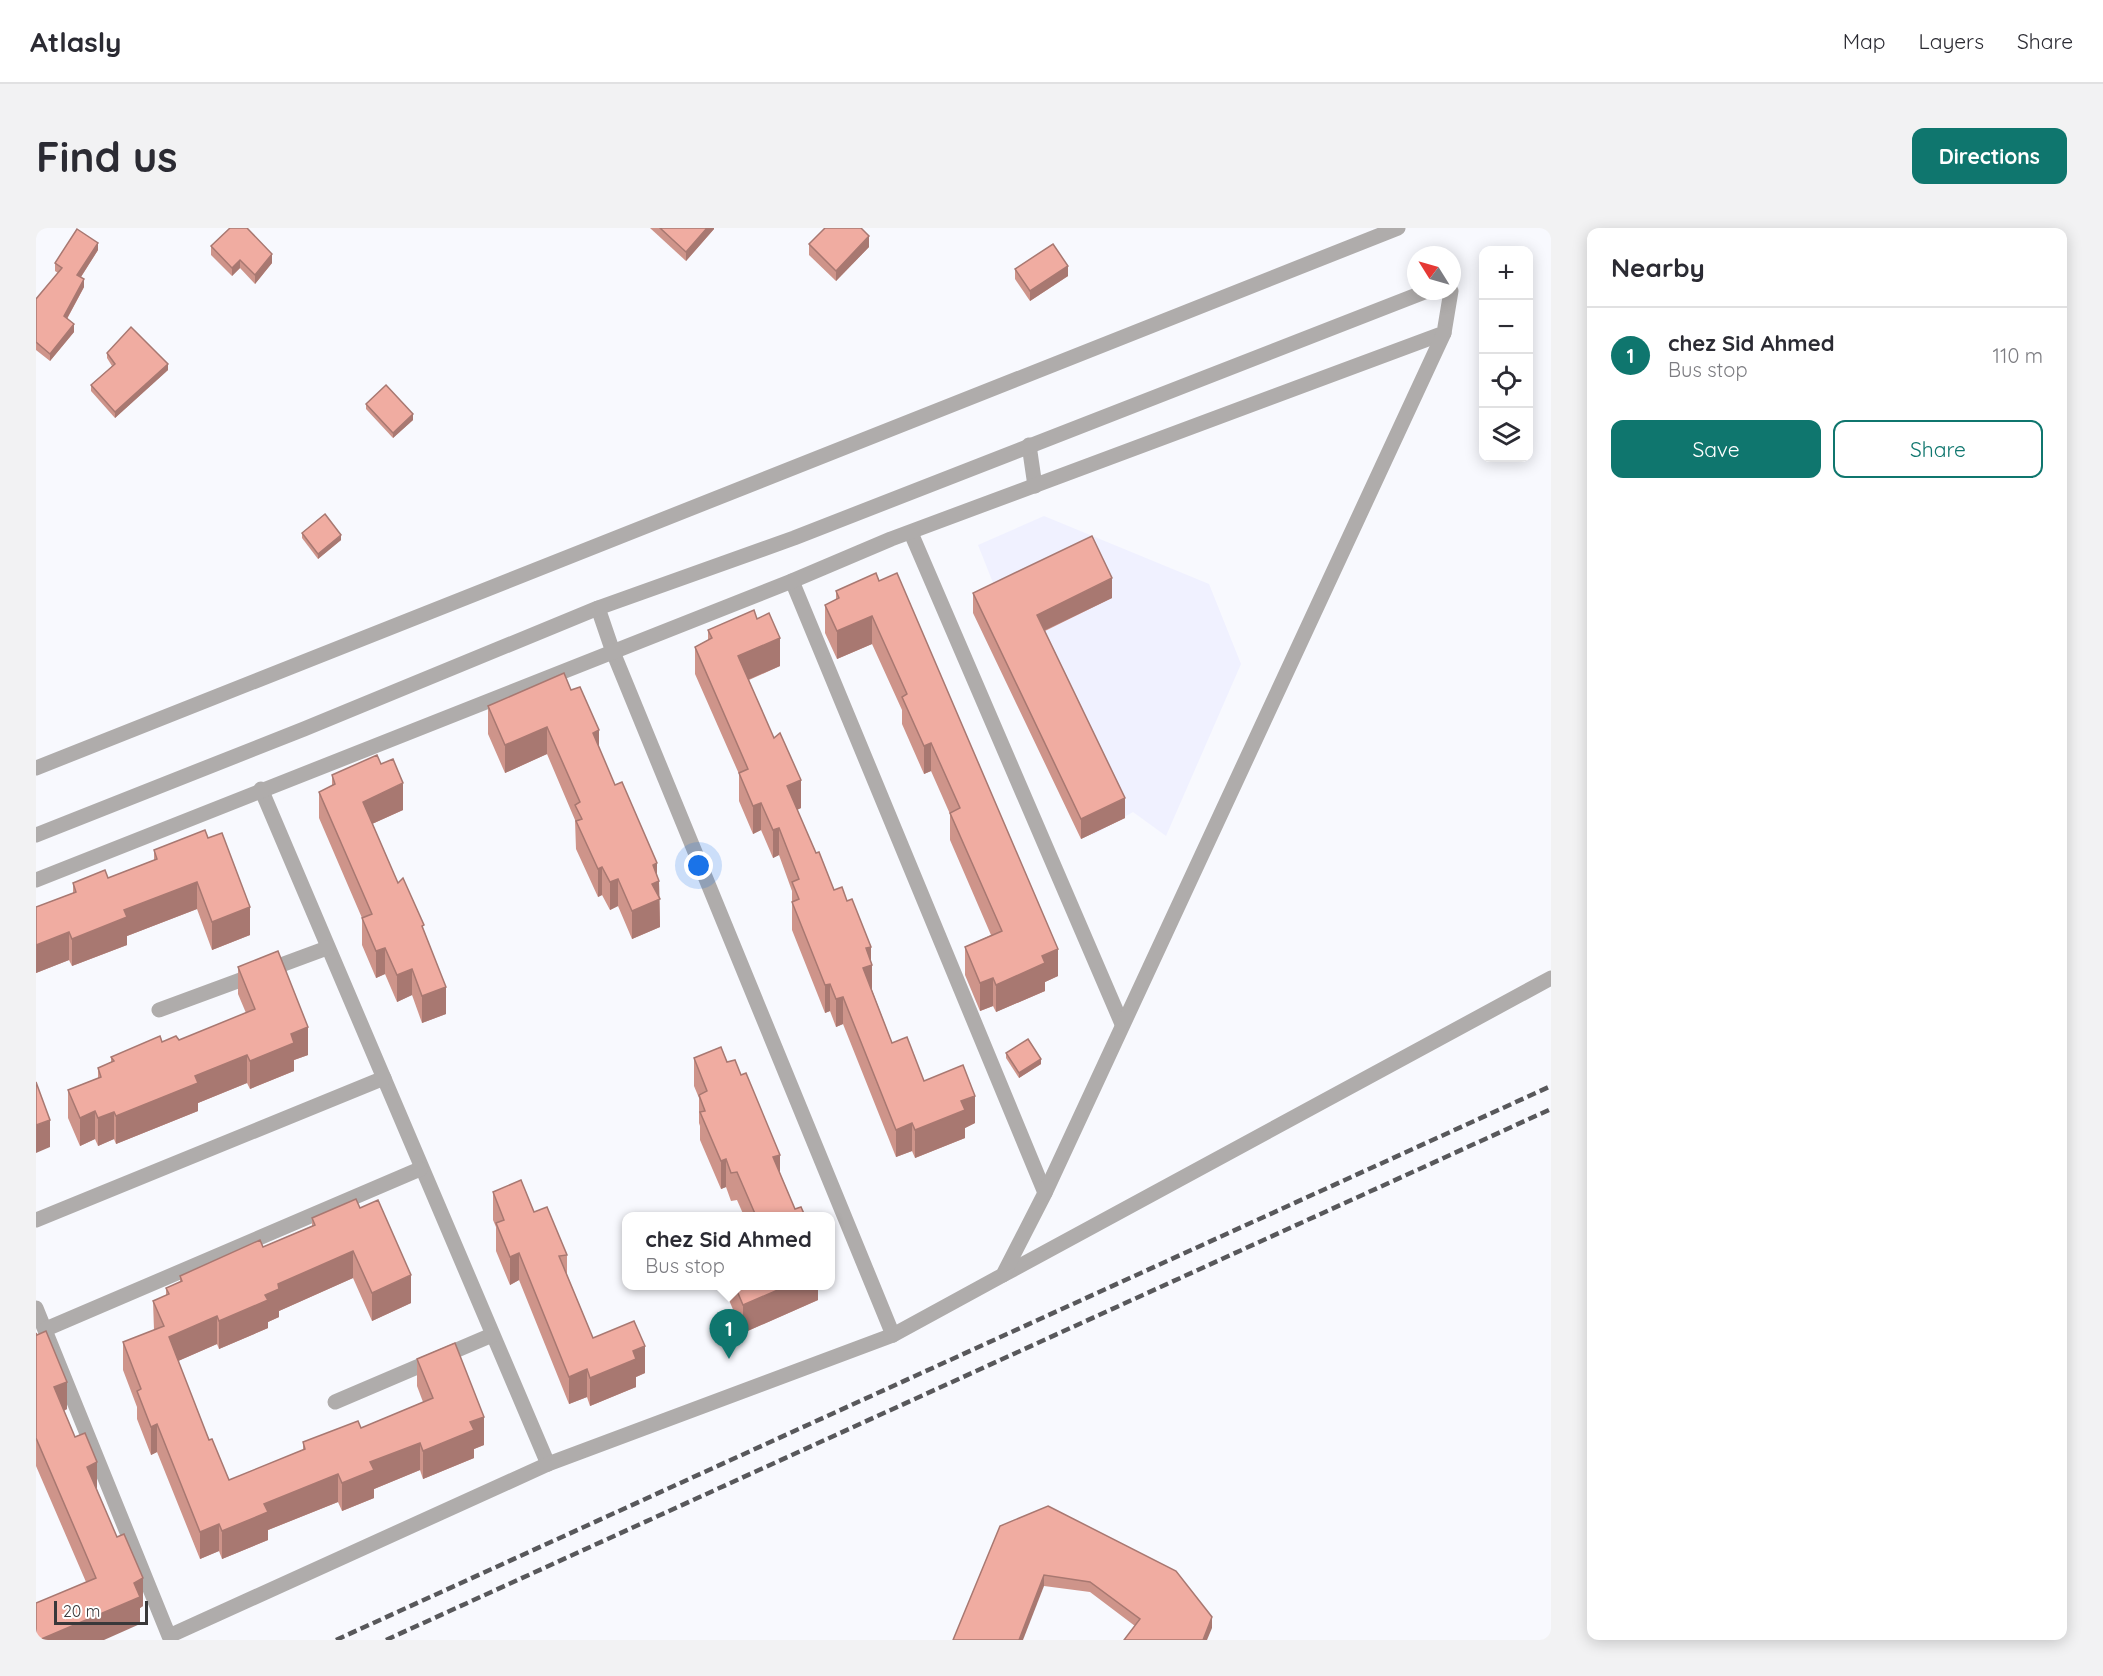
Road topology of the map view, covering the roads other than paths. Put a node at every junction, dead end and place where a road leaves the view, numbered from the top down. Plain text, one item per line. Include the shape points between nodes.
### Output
1 (1398, 228) edge
2 (1407, 299) edge
3 (1450, 300) edge
4 (1444, 333) junction
5 (1029, 445) junction
6 (1035, 486) junction
7 (911, 533) junction
8 (792, 581) junction
9 (598, 608) junction
10 (613, 652) junction
11 (36, 768) edge
12 (261, 789) junction
13 (36, 835) edge
14 (36, 880) edge
15 (327, 948) junction
16 (1551, 978) edge
17 (159, 1010) dead end
18 (1122, 1024) junction
19 (384, 1077) junction
20 (420, 1168) junction
21 (1045, 1193) junction
22 (36, 1220) edge
23 (1003, 1275) junction
24 (36, 1308) edge
25 (46, 1329) junction
26 (492, 1335) junction
27 (893, 1335) junction
28 (335, 1402) dead end
29 (548, 1464) junction
30 (164, 1638) edge

1 - 11 street
2 - 5 street
3 - 4 street
4 - 6 street
4 - 18 street
5 - 6 street
5 - 9 street via 794,538
6 - 7 street
7 - 8 street
7 - 18 street
8 - 10 street
8 - 21 street
9 - 10 street
9 - 13 street
10 - 12 street
10 - 27 street
12 - 14 street
12 - 15 street
15 - 17 street
15 - 19 street
16 - 23 street
18 - 21 street
19 - 20 street
19 - 22 street
20 - 25 street
20 - 26 street
21 - 23 street
23 - 27 street
24 - 25 street
25 - 30 street
26 - 28 street
26 - 29 street
27 - 29 street
29 - 30 street

